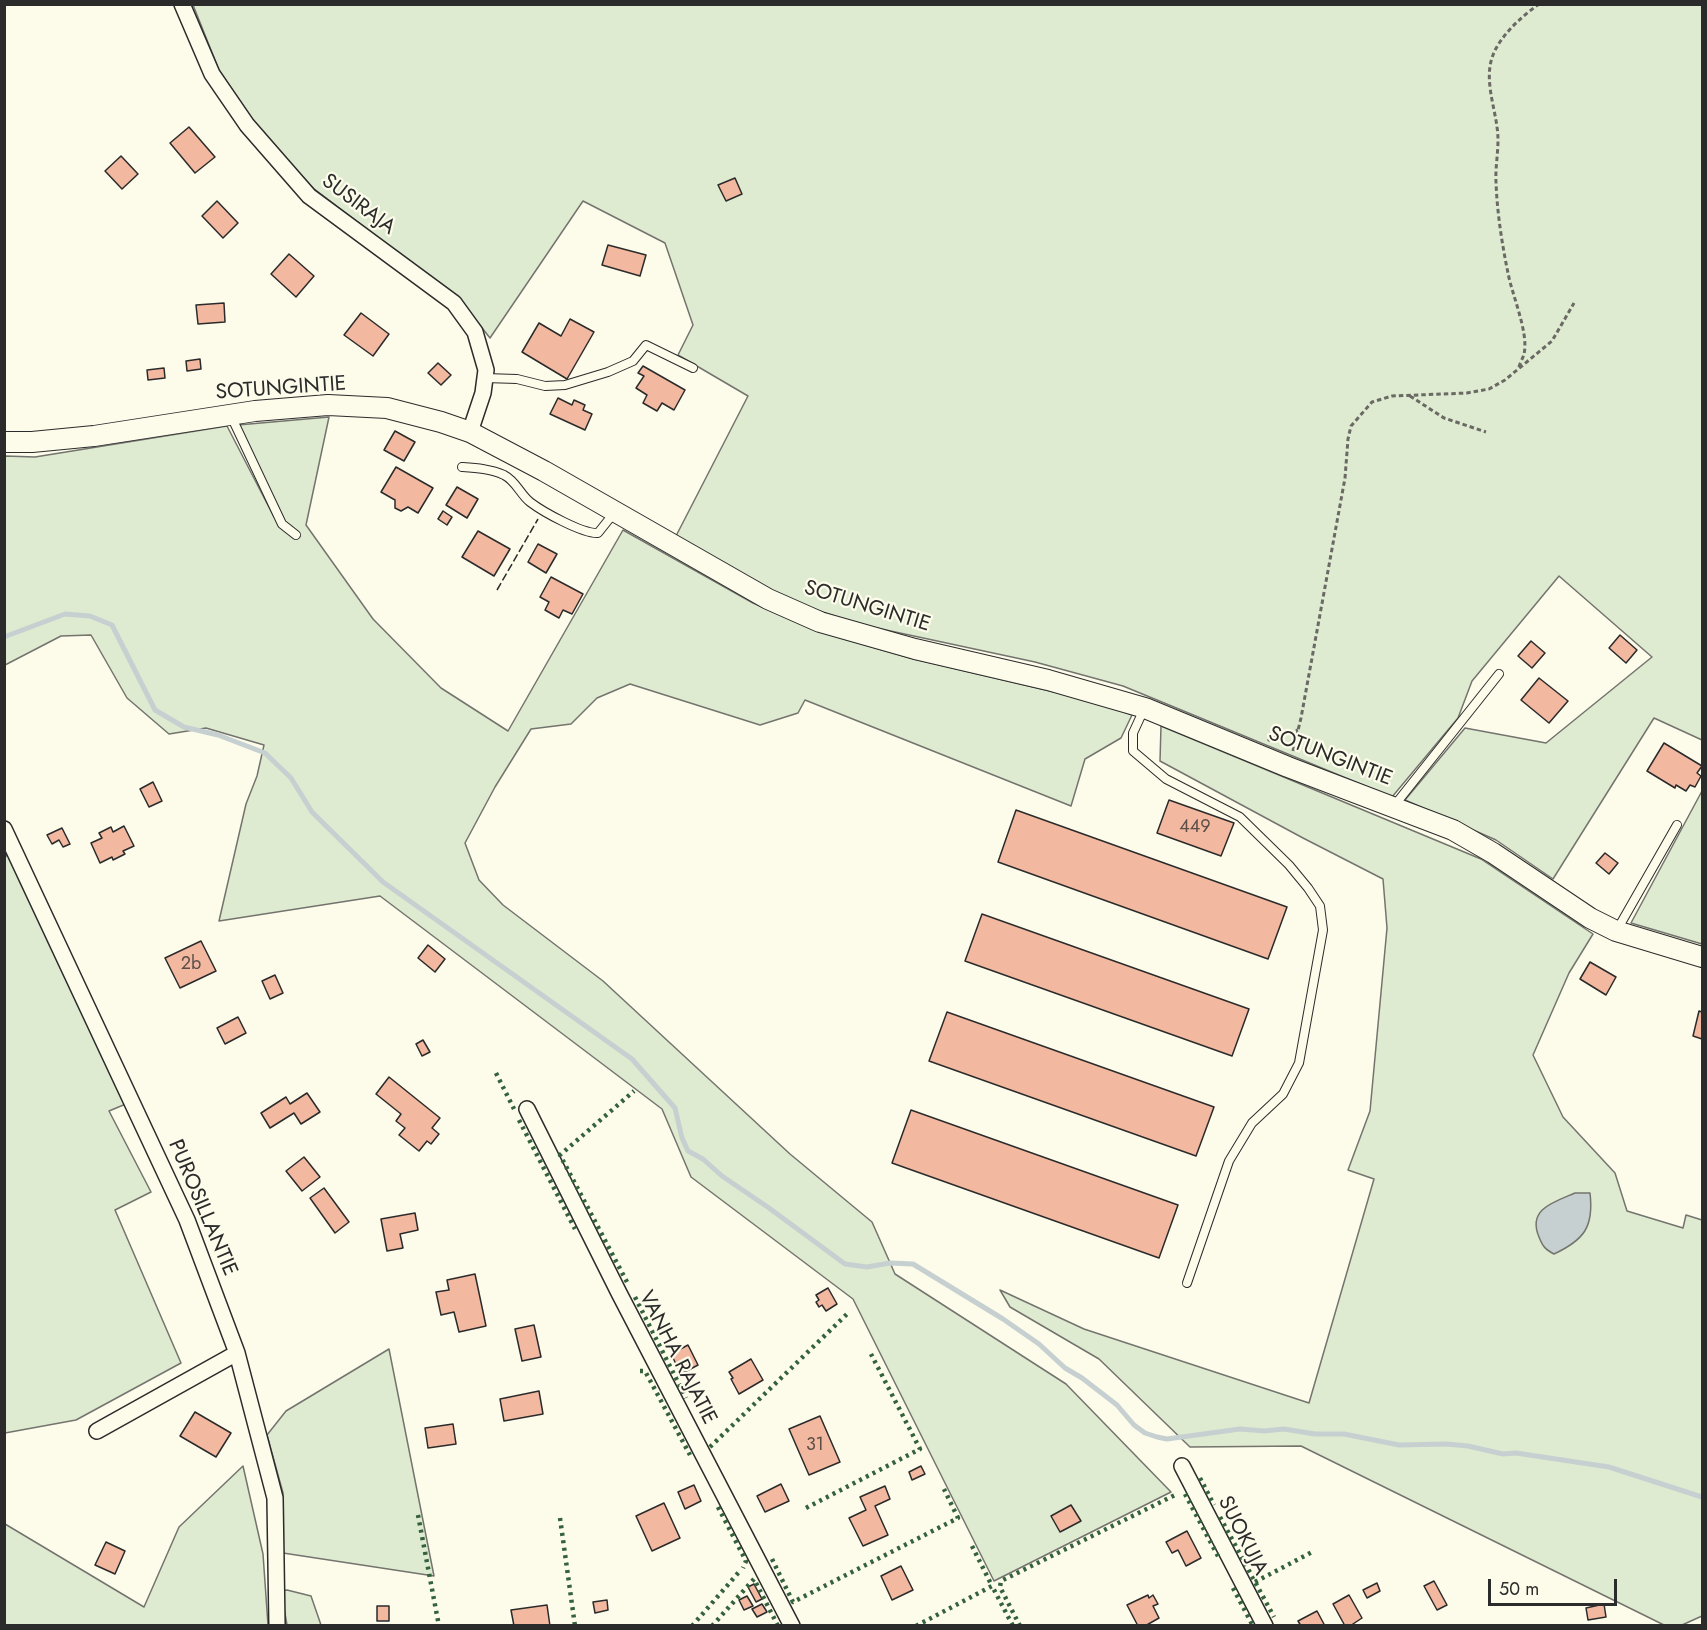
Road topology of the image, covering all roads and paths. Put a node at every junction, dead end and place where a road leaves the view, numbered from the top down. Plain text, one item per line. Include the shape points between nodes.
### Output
1 (182, 4) edge
2 (1539, 4) edge
3 (1574, 303) dead end
4 (693, 368) dead end
5 (1518, 368) junction
6 (485, 378) junction
7 (1408, 395) junction
8 (230, 415) junction
9 (470, 432) junction
10 (1486, 432) dead end
11 (4, 442) edge
12 (462, 467) dead end
13 (615, 512) junction
14 (296, 535) dead end
15 (1499, 674) dead end
16 (1144, 708) junction
17 (1299, 730) junction
18 (1259, 755) junction
19 (1288, 767) junction
20 (1393, 807) junction
21 (1677, 825) dead end
22 (4, 829) edge
23 (1616, 931) junction
24 (1702, 957) edge
25 (527, 1109) dead end
26 (1187, 1283) dead end
27 (237, 1353) junction
28 (97, 1431) dead end
29 (1182, 1466) dead end
30 (277, 1626) edge
31 (792, 1626) edge
32 (1265, 1626) edge

1 - 6 street, SUSIRAJA via 212,74 247,125 309,196 454,303 475,332 485,363
2 - 5 path via 1509,31 1491,57 1498,134 1499,214 1508,276 1524,342
3 - 5 path via 1552,341
4 - 6 lane via 646,345 633,361 565,386
5 - 7 path via 1489,389
6 - 9 street, SUSIRAJA
7 - 10 path via 1444,418
7 - 17 path via 1372,402 1351,426
8 - 9 street, SOTUNGINTIE via 328,405 387,408
8 - 11 street, SOTUNGINTIE via 94,435
8 - 14 lane via 282,524
9 - 13 street, SOTUNGINTIE
12 - 13 lane via 506,476 530,501 591,534 604,528
13 - 16 street, SOTUNGINTIE via 768,599 820,622
15 - 20 lane
16 - 18 street, SOTUNGINTIE
16 - 26 lane via 1134,733 1133,751 1166,779 1240,817 1308,888 1320,906 1323,930 1299,1063 1283,1094 1252,1123 1229,1161
17 - 18 path via 1270,739
17 - 19 path
18 - 19 street, SOTUNGINTIE
19 - 20 street, SOTUNGINTIE
20 - 23 street, SOTUNGINTIE via 1453,830
21 - 23 lane
22 - 27 street, PUROSILLANTIE via 187,1220
23 - 24 street, SOTUNGINTIE
25 - 31 street, VANHA RAJATIE
27 - 28 street
27 - 30 street, PUROSILLANTIE via 275,1498
29 - 32 street, SUOKUJA

